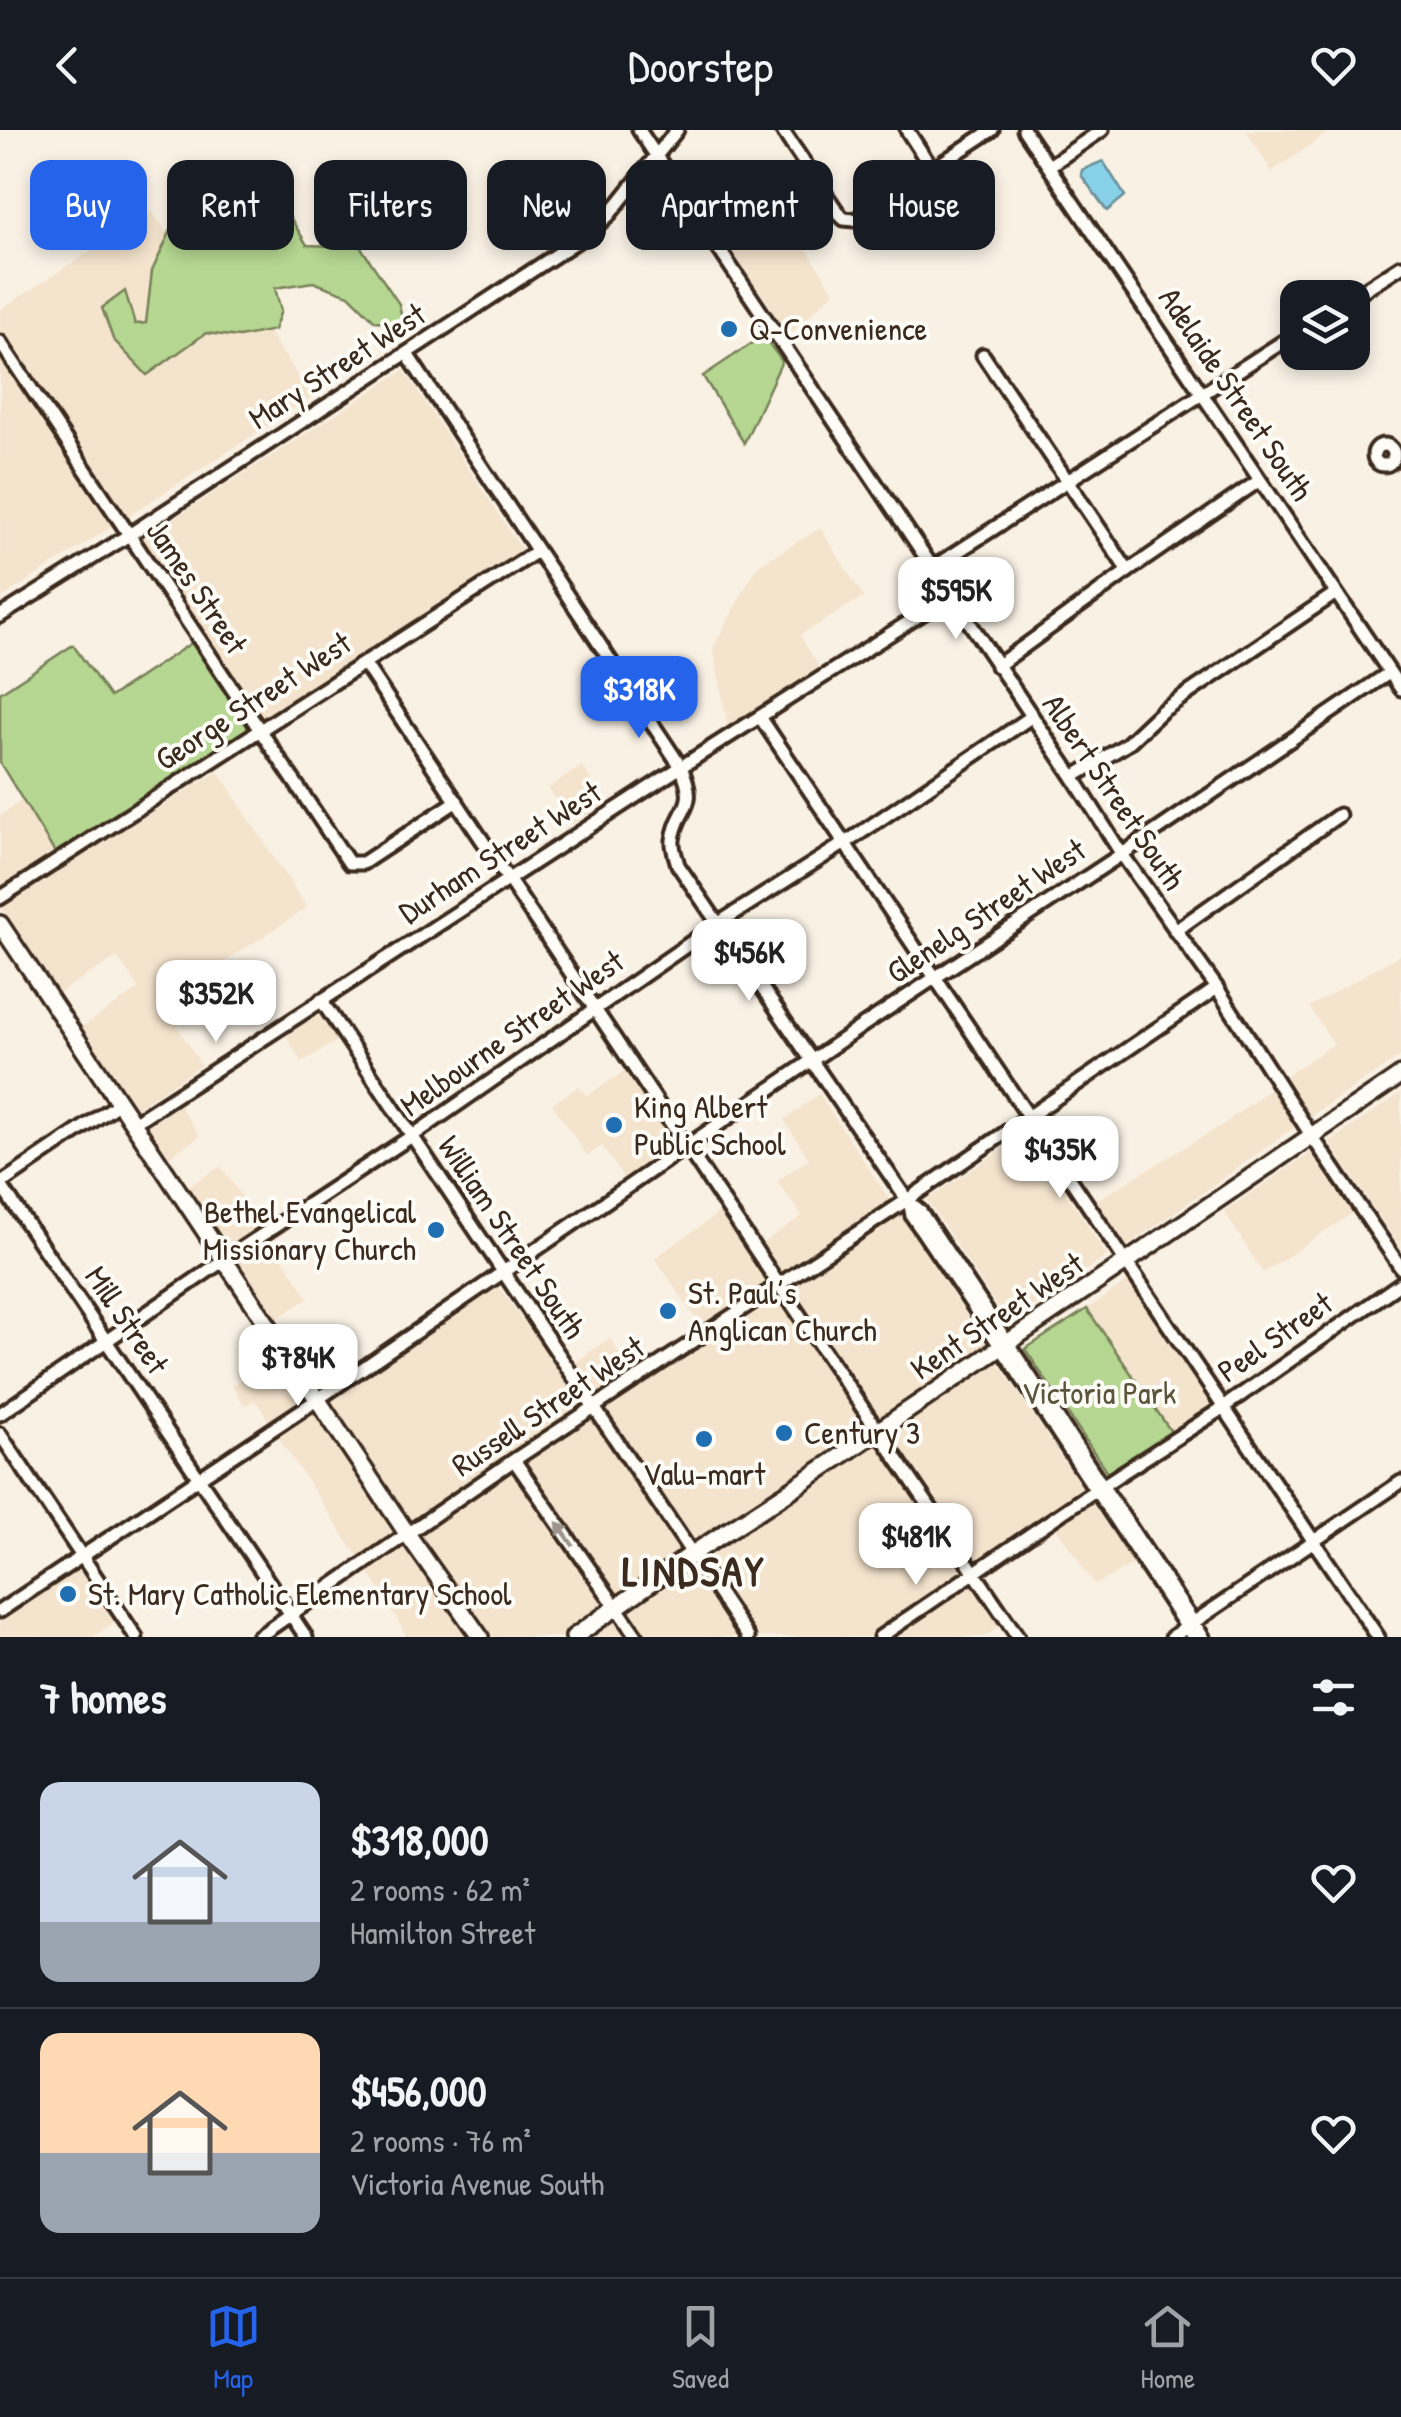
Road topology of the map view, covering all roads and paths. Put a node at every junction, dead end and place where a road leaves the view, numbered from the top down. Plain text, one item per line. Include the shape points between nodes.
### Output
1 (639, 130) edge
2 (677, 130) edge
3 (782, 130) edge
4 (906, 130) edge
5 (992, 130) edge
6 (1024, 130) edge
7 (1102, 130) edge
8 (656, 155) junction
9 (926, 160) edge
10 (946, 160) edge
11 (1049, 166) junction
12 (853, 220) edge
13 (1401, 266) edge
14 (1370, 286) edge
15 (0, 342) edge
16 (1280, 343) edge
17 (407, 354) junction
18 (983, 355) dead end
19 (1202, 392) junction
20 (1067, 480) junction
21 (1260, 480) junction
22 (129, 535) junction
23 (536, 552) junction
24 (931, 569) junction
25 (1128, 571) junction
26 (1336, 593) junction
27 (950, 596) junction
28 (0, 616) edge
29 (364, 663) junction
30 (998, 666) junction
31 (1389, 673) junction
32 (1401, 689) edge
33 (760, 717) junction
34 (1031, 717) junction
35 (259, 731) junction
36 (682, 767) junction
37 (1073, 778) junction
38 (457, 801) junction
39 (1340, 816) dead end
40 (844, 843) junction
41 (1121, 853) junction
42 (510, 880) junction
43 (0, 898) edge
44 (719, 923) junction
45 (0, 924) edge
46 (1175, 931) junction
47 (936, 979) junction
48 (1217, 988) junction
49 (321, 1000) junction
50 (597, 1009) junction
51 (812, 1062) junction
52 (1401, 1074) edge
53 (118, 1104) junction
54 (1028, 1116) junction
55 (132, 1124) junction
56 (1311, 1135) junction
57 (411, 1137) junction
58 (687, 1145) junction
59 (0, 1184) edge
60 (908, 1202) junction
61 (224, 1260) junction
62 (1125, 1262) junction
63 (1401, 1268) edge
64 (503, 1272) junction
65 (1401, 1283) edge
66 (779, 1285) junction
67 (108, 1341) junction
68 (1004, 1344) junction
69 (318, 1399) junction
70 (1223, 1406) junction
71 (593, 1408) junction
72 (0, 1414) edge
73 (879, 1430) junction
74 (0, 1434) edge
75 (514, 1460) junction
76 (200, 1477) junction
77 (1401, 1482) edge
78 (1100, 1488) junction
79 (408, 1535) junction
80 (1314, 1540) junction
81 (692, 1554) junction
82 (82, 1556) junction
83 (974, 1572) junction
84 (617, 1607) junction
85 (0, 1611) edge
86 (292, 1614) junction
87 (1191, 1629) edge
88 (136, 1637) edge
89 (258, 1637) edge
90 (306, 1637) edge
91 (480, 1637) edge
92 (574, 1637) edge
93 (637, 1637) edge
94 (748, 1637) edge
95 (880, 1637) edge
96 (1018, 1637) edge
97 (1172, 1637) edge
98 (1203, 1637) edge
99 (1378, 1637) edge

1 - 8 street, Albert Street South
2 - 8 street, Mary Street West
3 - 12 street via 844,219
4 - 9 street
5 - 10 street
6 - 11 street, Adelaide Street South
7 - 11 street
8 - 17 street, Mary Street West via 582,238
8 - 24 street, Albert Street South
11 - 19 street, Adelaide Street South
13 - 14 street
15 - 22 street, James Street
16 - 19 street
17 - 22 street, Mary Street West
17 - 23 street
18 - 20 street
19 - 20 street
19 - 21 street, Adelaide Street South
20 - 24 street
20 - 25 street
21 - 25 street
21 - 26 street, Adelaide Street South
22 - 28 street, Mary Street West
22 - 35 street, James Street
23 - 29 street, George Street West
23 - 36 street
24 - 27 street, Albert Street South
25 - 30 street
26 - 31 street, Adelaide Street South
26 - 37 street
27 - 30 street, Albert Street South
27 - 33 street, Durham Street West
29 - 35 street, George Street West
29 - 38 street
30 - 34 street, Albert Street South
31 - 32 street, Adelaide Street South
31 - 41 street, Glenelg Street West
33 - 36 street, Durham Street West
33 - 40 street
34 - 37 street, Albert Street South
34 - 40 street, Melbourne Street West
35 - 38 street, James Street via 349,863 363,863
35 - 43 street, George Street West
36 - 42 street, Durham Street West
36 - 44 street via 689,797 674,848
37 - 41 street, Albert Street South
38 - 42 street
39 - 46 street
40 - 44 street, Melbourne Street West
40 - 47 street
41 - 46 street, Albert Street South
41 - 47 street, Glenelg Street West
42 - 49 street, Durham Street West
42 - 50 street
44 - 50 street, Melbourne Street West
44 - 51 street
45 - 53 main road
46 - 48 street, Albert Street South
47 - 51 street, Glenelg Street West
47 - 54 street
48 - 54 street, Russell Street West
48 - 56 street, Albert Street South
49 - 55 street, Durham Street West
49 - 57 street, William Street South
50 - 57 street, Melbourne Street West
50 - 58 street
51 - 58 street, Glenelg Street West
51 - 60 street
52 - 56 main road, Kent Street West
53 - 55 main road
53 - 59 street
54 - 60 street, Russell Street West
54 - 62 street
55 - 61 main road
56 - 62 main road, Kent Street West
56 - 63 street, Albert Street South
57 - 61 street, Melbourne Street West
57 - 64 street, William Street South
58 - 64 street, Glenelg Street West
58 - 66 street
59 - 67 street, Mill Street
60 - 66 street, Russell Street West
60 - 68 street
61 - 67 street, Melbourne Street West
61 - 69 main road
62 - 68 main road, Kent Street West
62 - 70 street
64 - 69 street, Glenelg Street West
64 - 71 street, William Street South
65 - 70 street, Peel Street
66 - 71 street, Russell Street West
66 - 73 street
67 - 72 street, Melbourne Street West
67 - 76 street, Mill Street
68 - 73 main road, Kent Street West
68 - 78 street
69 - 76 street, Glenelg Street West
69 - 79 main road
70 - 78 street, Peel Street
70 - 80 street
71 - 75 street, Russell Street West
71 - 81 street, William Street South
73 - 81 main road, Kent Street West
73 - 83 street
74 - 82 street
75 - 79 street, Russell Street West
84 -> 75 street
76 - 82 street, Glenelg Street West
76 - 86 street, Mill Street
77 - 80 street
78 - 83 street, Peel Street
78 - 87 street
79 - 86 street, Russell Street West
79 - 91 main road
80 - 87 street
80 - 99 street
81 - 84 main road, Kent Street West
81 - 94 street, William Street South
82 - 85 street, Glenelg Street West
82 - 88 street
83 - 95 street, Peel Street
83 - 96 street
84 - 92 main road, Kent Street West
84 - 93 street
86 - 89 street, Russell Street West
86 - 90 street, Mill Street
87 - 97 street
87 - 98 street

